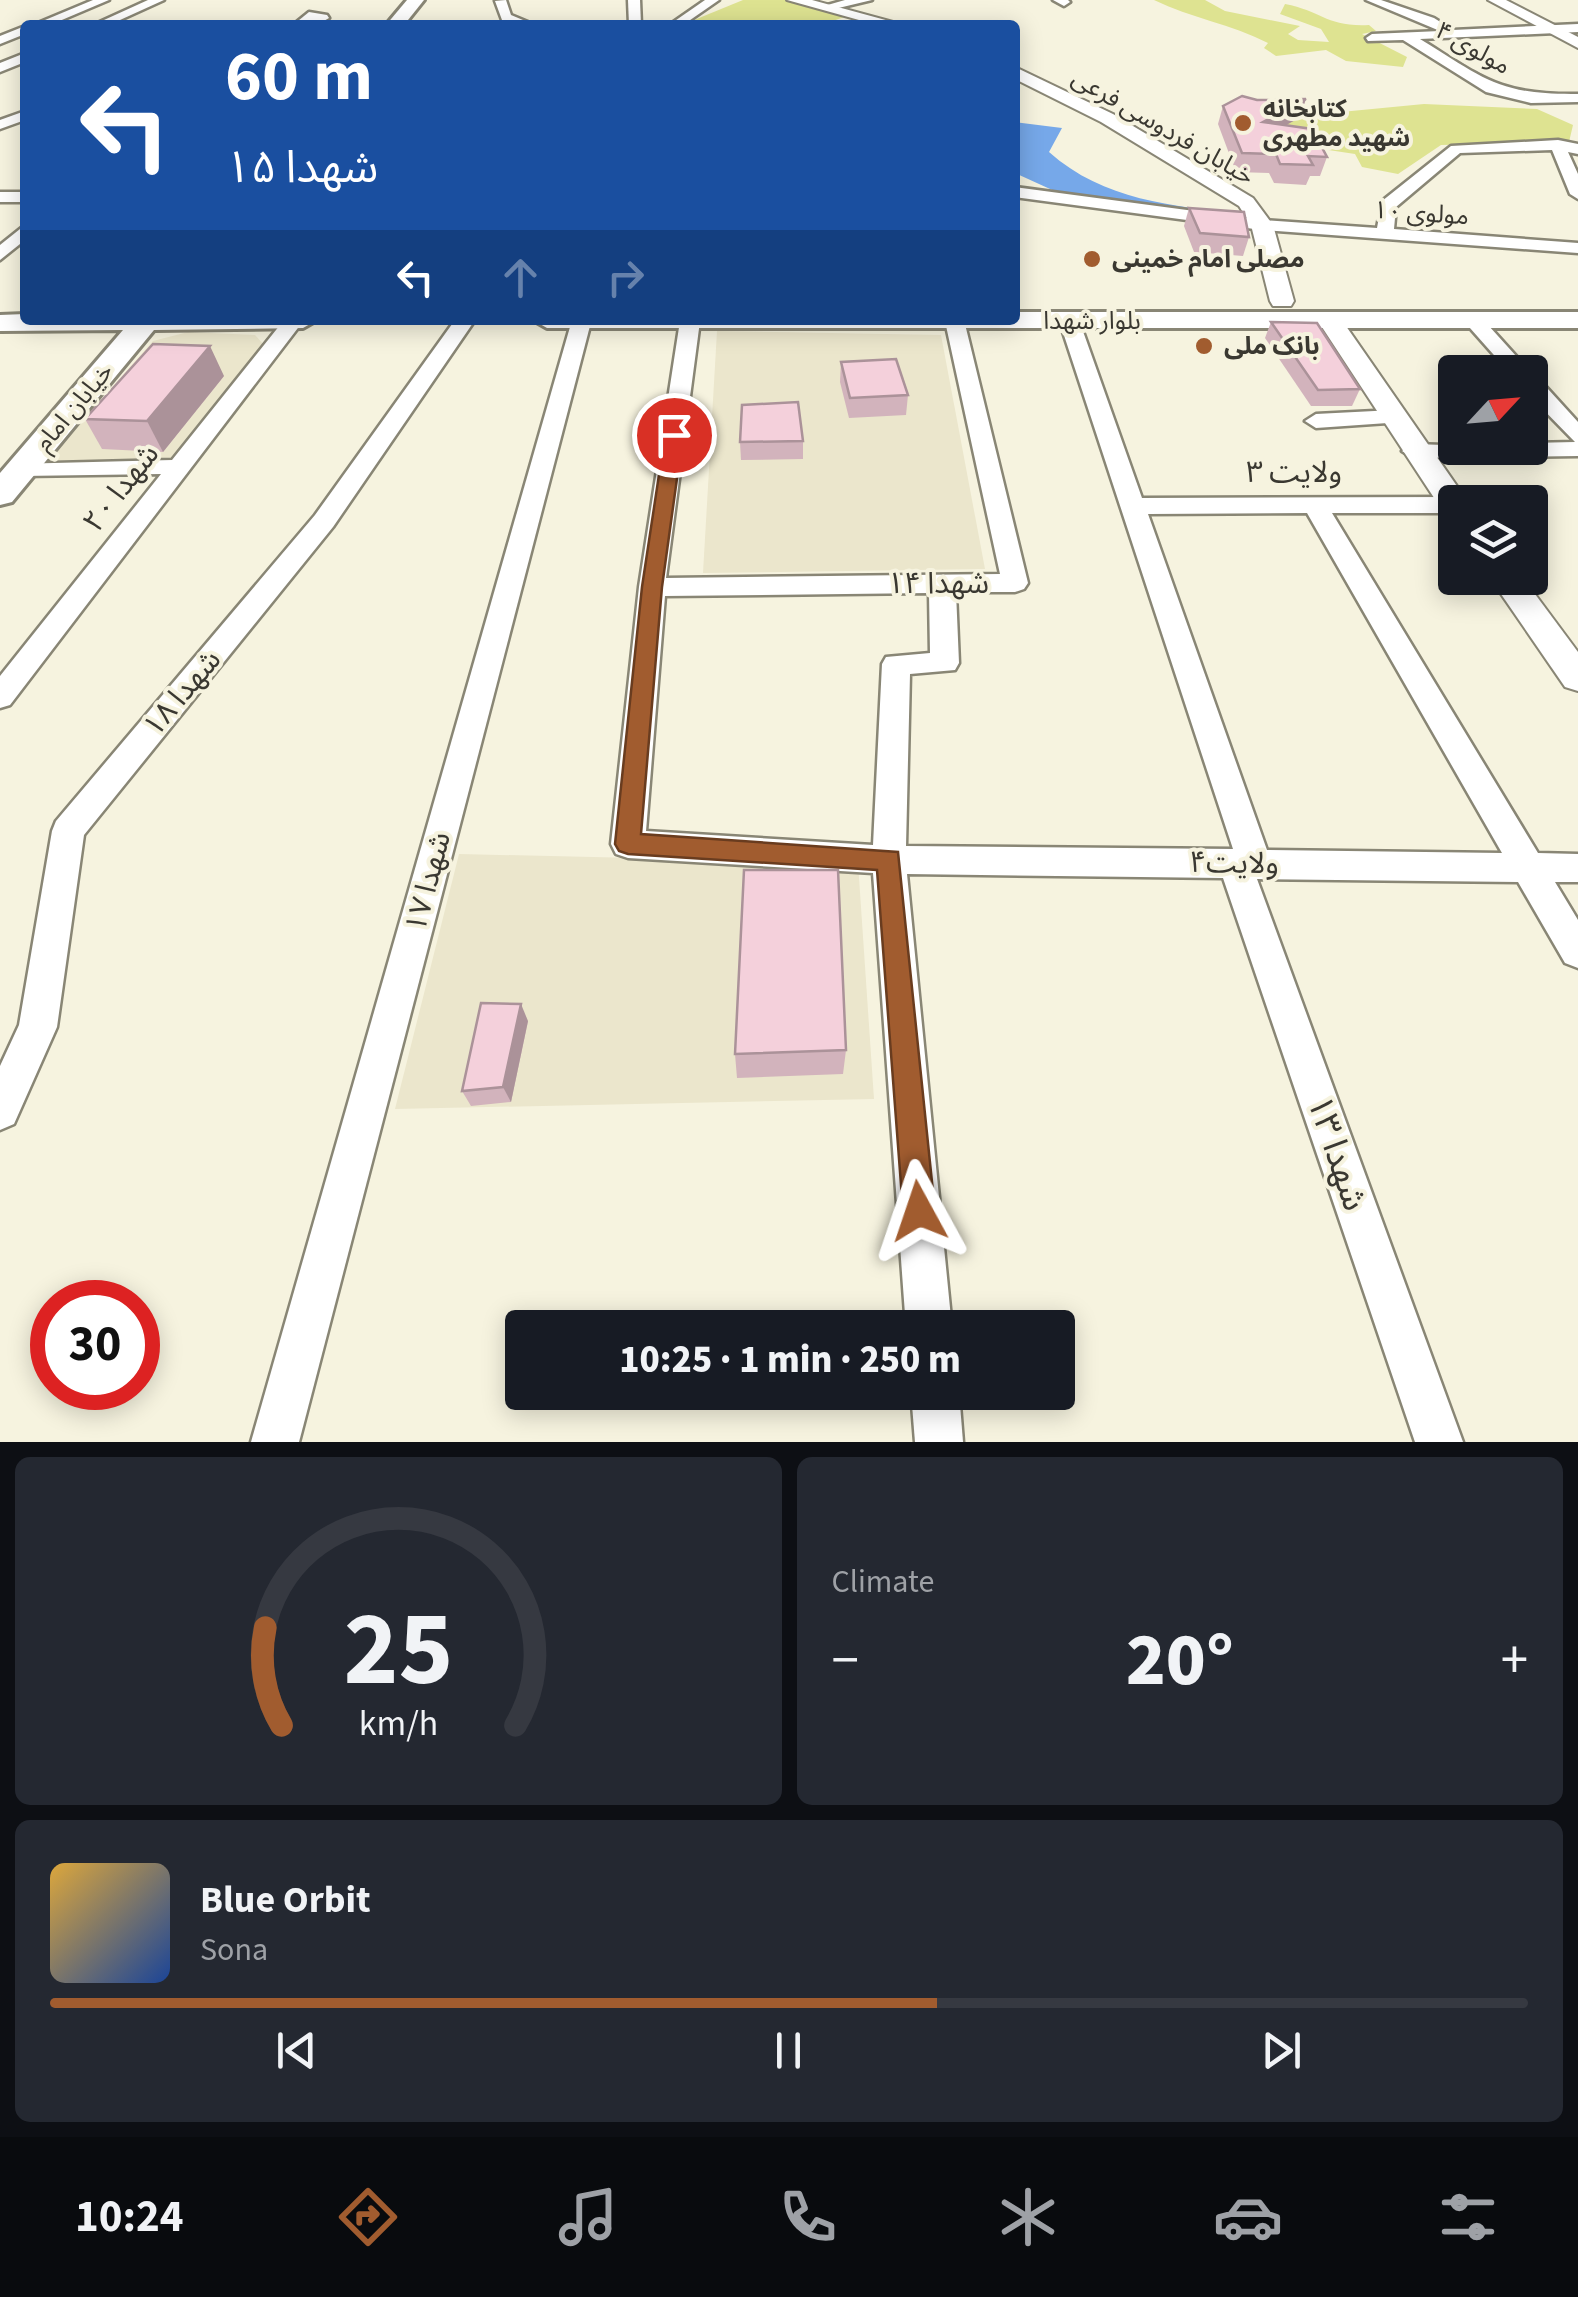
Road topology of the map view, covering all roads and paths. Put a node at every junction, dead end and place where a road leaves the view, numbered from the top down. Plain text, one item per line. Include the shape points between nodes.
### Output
1 (103, 0) edge
2 (158, 0) edge
3 (416, 0) edge
4 (713, 0) edge
5 (794, 0) edge
6 (866, 0) edge
7 (1372, 0) edge
8 (1495, 0) edge
9 (501, 1) edge
10 (830, 6) junction
11 (52, 20) edge
12 (112, 20) edge
13 (399, 20) edge
14 (515, 20) edge
15 (683, 20) edge
16 (879, 20) edge
17 (1550, 28) junction
18 (1578, 28) edge
19 (1454, 34) junction
20 (1372, 38) dead end
21 (1407, 38) junction
22 (1578, 43) edge
23 (1020, 74) edge
24 (1578, 98) edge
25 (1558, 145) junction
26 (1578, 149) edge
27 (1020, 193) edge
28 (1578, 194) edge
29 (1262, 225) junction
30 (20, 235) edge
31 (1385, 236) junction
32 (1578, 248) edge
33 (0, 254) edge
34 (1020, 300) edge
35 (1578, 300) edge
36 (1282, 301) junction
37 (1020, 320) edge
38 (1070, 320) junction
39 (1472, 320) junction
40 (1330, 321) junction
41 (1569, 323) edge
42 (142, 325) edge
43 (290, 325) edge
44 (462, 325) edge
45 (580, 325) edge
46 (689, 325) edge
47 (956, 325) edge
48 (1504, 355) edge
49 (1548, 403) edge
50 (1394, 417) junction
51 (1316, 421) dead end
52 (1578, 436) edge
53 (1578, 449) edge
54 (1414, 450) junction
55 (17, 464) edge
56 (178, 467) junction
57 (1439, 485) edge
58 (0, 495) edge
59 (1316, 504) junction
60 (1134, 506) junction
61 (1438, 506) edge
62 (942, 583) junction
63 (652, 587) junction
64 (1518, 595) edge
65 (1578, 678) edge
66 (0, 697) edge
67 (889, 860) junction
68 (1245, 864) junction
69 (1531, 867) junction
70 (1578, 868) edge
71 (1578, 952) edge
72 (0, 1110) edge
73 (927, 1310) edge
74 (936, 1410) edge
75 (274, 1442) edge
76 (939, 1442) edge
77 (1438, 1442) edge

1 - 11 street
2 - 12 street
3 - 13 main road
4 - 15 street
5 - 10 street
6 - 10 street
7 - 19 street via 1396,14 1433,19
8 - 17 street
9 - 14 street via 506,17
10 - 16 street
17 - 18 street
17 - 19 street
17 - 22 street
19 - 21 street
20 - 21 street
21 - 24 street, مولوی ۴ via 1490,89 1531,99
23 - 29 street, خیابان فردوسی فرعی via 1108,118 1246,202
25 - 26 street
25 - 28 street
25 - 31 street via 1456,149 1388,205
27 - 29 street, مولوی ۱۰
29 - 31 street, مولوی ۱۰
29 - 36 street, خیابان فردوسی فرعی
30 - 33 street
31 - 32 street, مولوی ۱۰
34 - 36 main road, بلوار شهدا
35 - 36 main road, بلوار شهدا
37 - 38 main road, بلوار شهدا
38 - 40 main road, بلوار شهدا
38 - 60 street, شهدا ۱۳
39 - 40 main road, بلوار شهدا
39 - 41 main road, بلوار شهدا
39 - 48 street
40 - 50 street
42 - 55 main road, خیابان امام
43 - 56 street, شهدا ۲۰
44 - 72 street, شهدا ۱۸ via 324,522 68,831 38,1027
45 - 75 street, شهدا ۱۷
46 - 63 street
47 - 62 street, شهدا ۱۴ via 1014,583
49 - 52 street
50 - 51 street
50 - 54 street
53 - 54 street
54 - 57 street
55 - 56 street
55 - 58 main road, خیابان امام
56 - 66 street, شهدا ۲۰
59 - 60 street, ولایت ۳
59 - 61 street, ولایت ۳
59 - 69 street
60 - 68 street, شهدا ۱۳
62 - 63 street, شهدا ۱۴
62 - 67 street via 945,664 896,664
63 - 67 street, ولایت۴ via 628,844
64 - 65 street
67 - 68 street, ولایت۴
67 - 73 street
68 - 69 street, ولایت۴
68 - 77 street, شهدا ۱۳
69 - 70 street, ولایت۴
69 - 71 street
74 - 76 street

